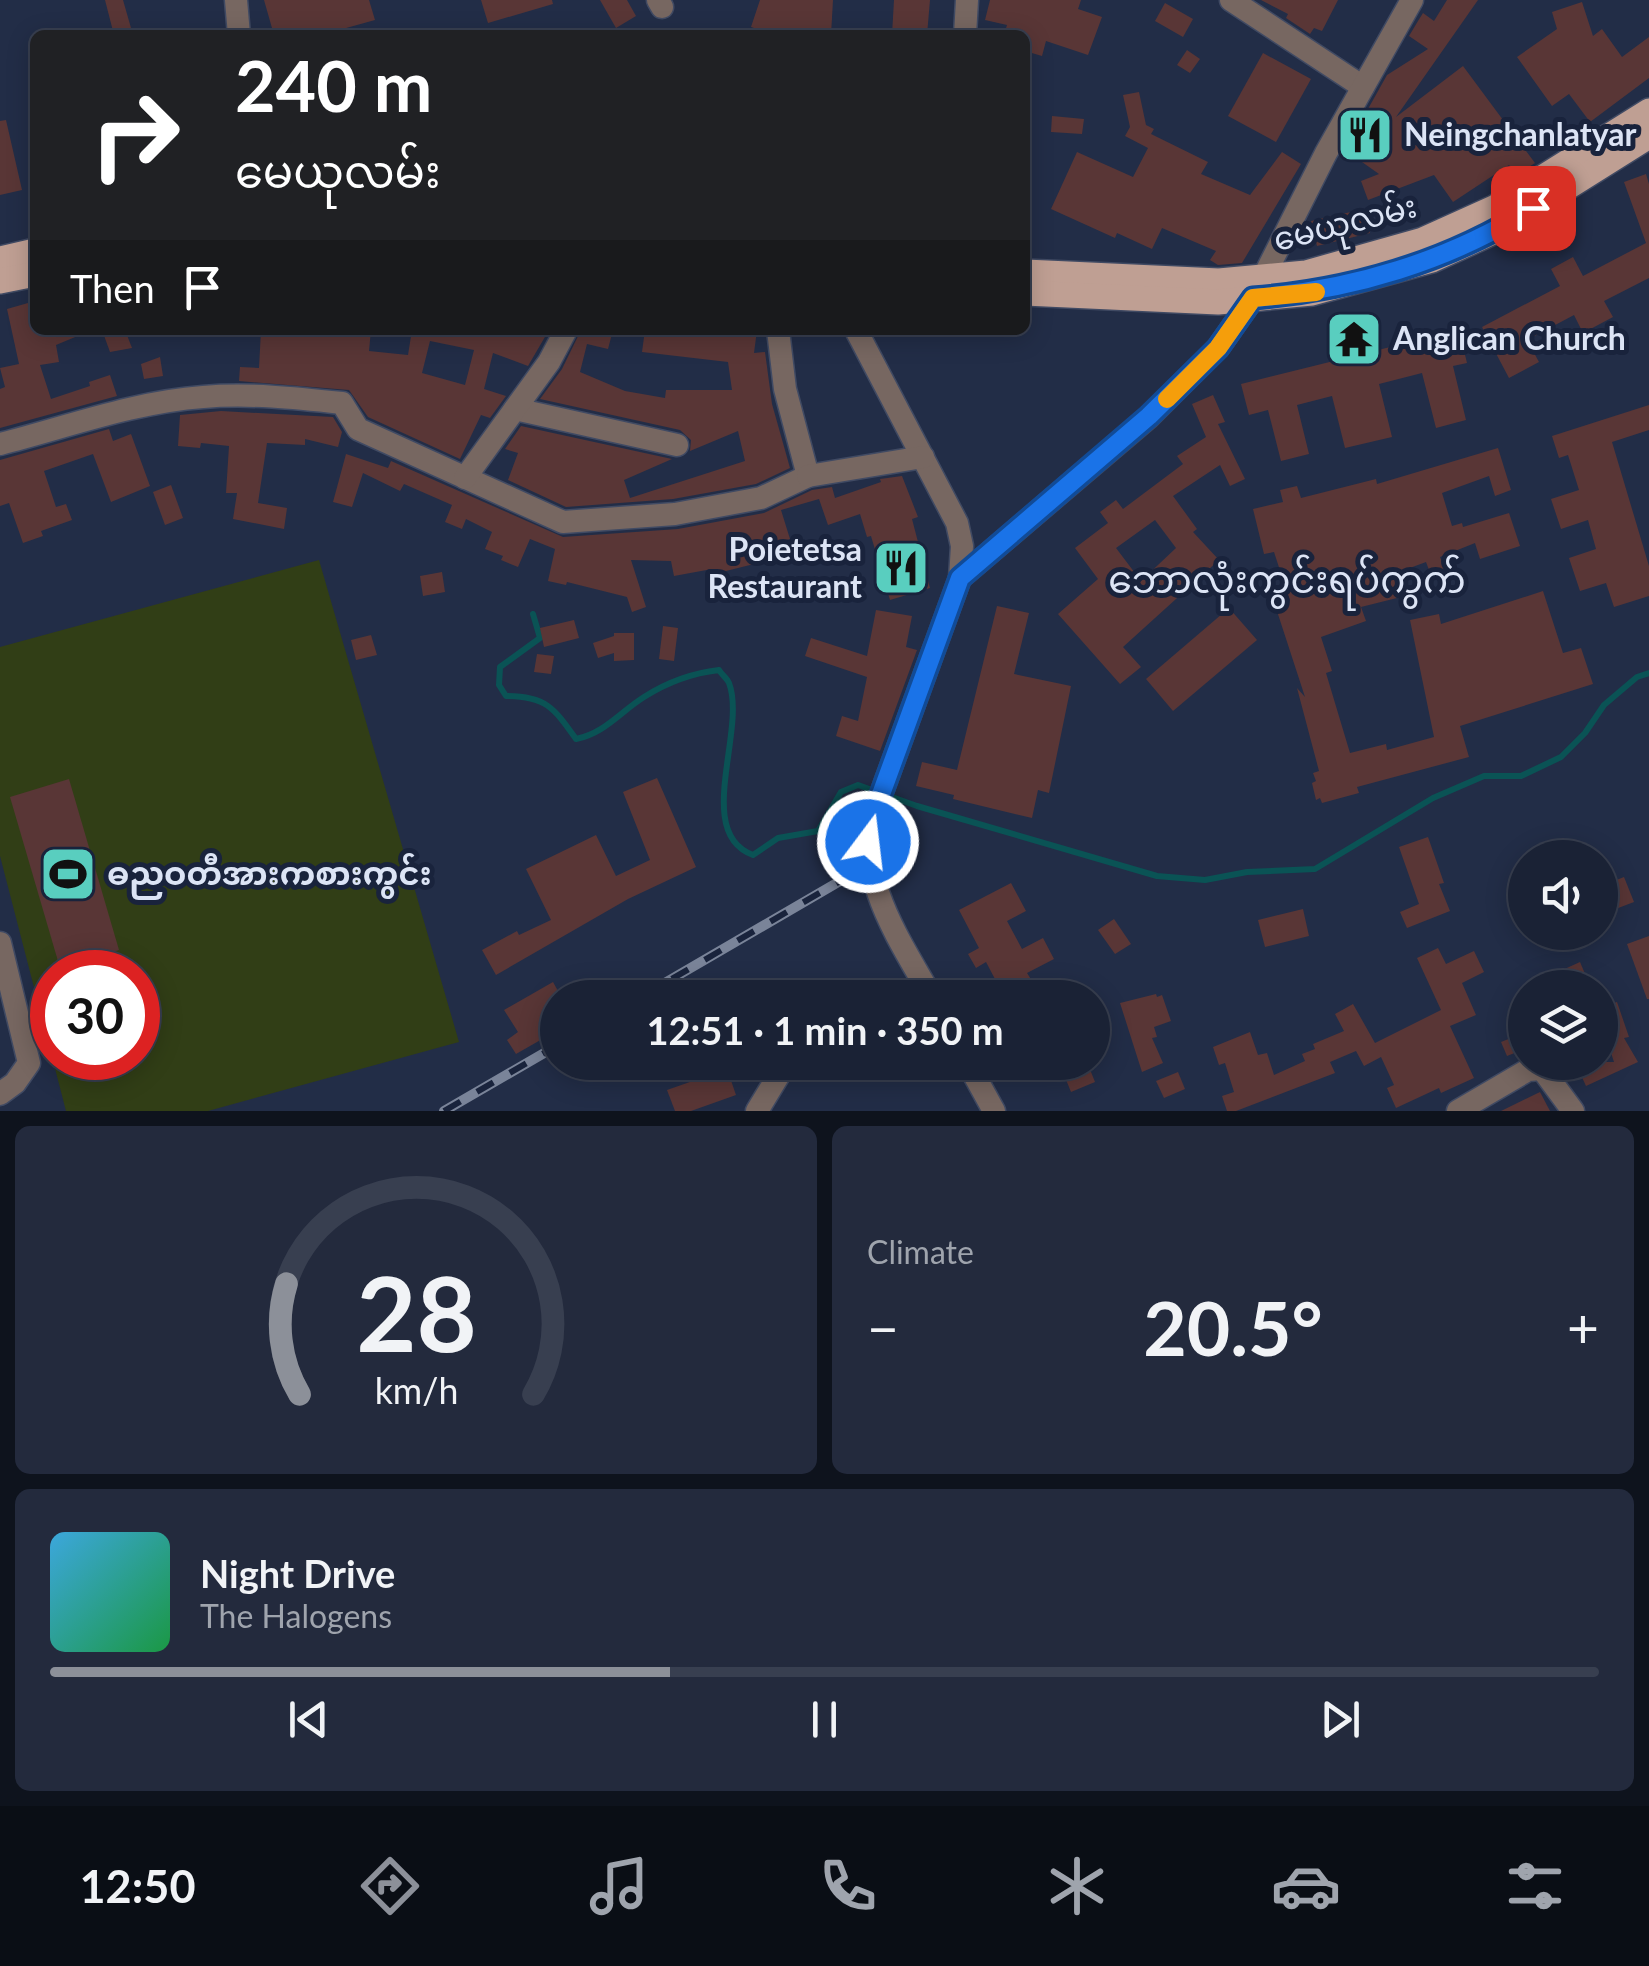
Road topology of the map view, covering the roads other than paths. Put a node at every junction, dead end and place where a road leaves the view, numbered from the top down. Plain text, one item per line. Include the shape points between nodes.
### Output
1 (236, 0) edge
2 (967, 0) edge
3 (1231, 0) edge
4 (1412, 0) edge
5 (239, 30) edge
6 (964, 30) edge
7 (1363, 87) junction
8 (1649, 111) edge
9 (1649, 136) edge
10 (30, 253) edge
11 (0, 258) edge
12 (1030, 272) edge
13 (30, 275) edge
14 (0, 281) edge
15 (1258, 288) junction
16 (1030, 292) edge
17 (564, 335) edge
18 (779, 335) edge
19 (859, 335) edge
20 (515, 409) junction
21 (0, 444) edge
22 (676, 445) dead end
23 (922, 458) junction
24 (808, 476) junction
25 (465, 478) junction
26 (960, 578) junction
27 (0, 944) edge
28 (920, 980) edge
29 (775, 1080) edge
30 (978, 1080) edge
31 (0, 1094) edge
32 (757, 1111) edge
33 (994, 1111) edge
34 (1458, 1111) edge
35 (1573, 1111) edge

1 - 5 street
2 - 6 street
3 - 7 street
4 - 7 street
7 - 15 street
8 - 15 main road, မေယုလမ်း via 1494,208 1423,240
9 - 15 main road, မေယုလမ်း via 1504,226 1432,260 1312,293
10 - 11 main road
12 - 15 main road, မေယုလမ်း
13 - 14 main road
15 - 16 main road, မေယုလမ်း via 1218,302
15 - 26 street via 1218,348 1149,416
17 - 20 street
18 - 24 street via 784,388
19 - 23 street
20 - 22 street
20 - 25 street
21 - 25 street via 148,404 204,396 288,398 342,402 358,429
23 - 24 street
23 - 26 street via 956,522
24 - 25 street via 761,498 675,514 563,522
26 - 28 street via 868,842 876,891
27 - 31 street via 29,1063
29 - 32 street
30 - 33 street
34 - 35 street via 1528,1070 1542,1069

